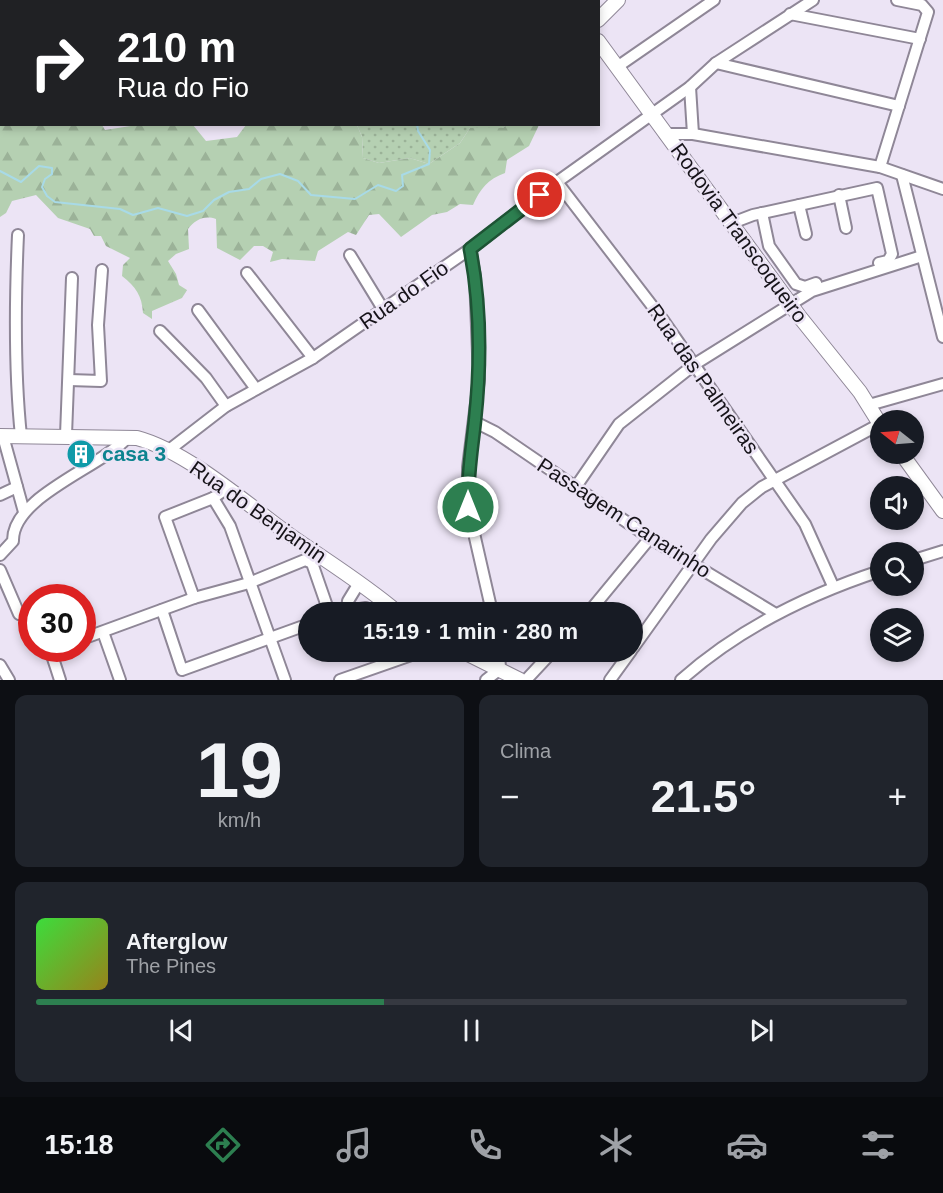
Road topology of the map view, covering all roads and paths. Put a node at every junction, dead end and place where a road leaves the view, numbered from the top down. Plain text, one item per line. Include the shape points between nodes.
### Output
1 (618, 0) edge
2 (714, 0) edge
3 (813, 0) edge
4 (897, 0) edge
5 (790, 14) junction
6 (600, 18) edge
7 (920, 39) junction
8 (600, 43) edge
9 (716, 63) junction
10 (617, 67) junction
11 (690, 87) junction
12 (899, 106) junction
13 (652, 114) junction
14 (665, 134) junction
15 (693, 134) junction
16 (880, 167) junction
17 (902, 175) junction
18 (557, 182) junction
19 (943, 189) edge
20 (839, 195) junction
21 (799, 204) junction
22 (762, 213) junction
23 (732, 223) junction
24 (846, 228) dead end
25 (806, 234) dead end
26 (18, 235) dead end
27 (470, 249) junction
28 (350, 255) dead end
29 (922, 256) junction
30 (102, 270) dead end
31 (247, 273) dead end
32 (72, 279) dead end
33 (791, 303) junction
34 (383, 309) junction
35 (198, 310) dead end
36 (160, 331) dead end
37 (943, 337) edge
38 (313, 358) junction
39 (694, 363) junction
40 (69, 380) junction
41 (943, 384) edge
42 (256, 389) junction
43 (869, 405) junction
44 (226, 406) junction
45 (872, 410) edge
46 (475, 422) junction
47 (870, 429) edge
48 (66, 435) junction
49 (2, 436) edge
50 (21, 436) junction
51 (136, 439) junction
52 (170, 450) junction
53 (909, 464) edge
54 (774, 480) junction
55 (17, 487) junction
56 (575, 488) junction
57 (226, 489) junction
58 (0, 495) edge
59 (213, 498) junction
60 (943, 511) edge
61 (24, 512) junction
62 (650, 538) junction
63 (943, 551) edge
64 (0, 555) edge
65 (924, 557) edge
66 (693, 565) junction
67 (0, 570) edge
68 (870, 574) edge
69 (249, 583) junction
70 (359, 583) junction
71 (834, 586) junction
72 (194, 598) junction
73 (326, 602) edge
74 (348, 602) edge
75 (384, 602) edge
76 (490, 602) edge
77 (598, 602) edge
78 (162, 610) junction
79 (18, 612) edge
80 (774, 613) junction
81 (298, 628) edge
82 (103, 632) junction
83 (96, 634) edge
84 (643, 634) edge
85 (269, 638) junction
86 (55, 662) edge
87 (392, 662) edge
88 (485, 662) edge
89 (500, 662) edge
90 (543, 662) edge
91 (623, 662) edge
92 (0, 665) edge
93 (500, 669) junction
94 (9, 680) edge
95 (60, 680) edge
96 (120, 680) edge
97 (285, 680) edge
98 (340, 680) edge
99 (486, 680) edge
100 (520, 680) edge
101 (526, 680) edge
102 (610, 680) edge
103 (681, 680) edge

1 - 6 main road
2 - 10 street
3 - 5 street, Rua do Fio
4 - 7 street via 926,7
5 - 7 street
5 - 9 street, Rua do Fio
7 - 12 street
8 - 10 main road, Rodovia Transcoqueiro
9 - 11 street, Rua do Fio
9 - 12 street
10 - 13 main road, Rodovia Transcoqueiro
11 - 13 street, Rua do Fio
11 - 15 street
12 - 16 street
13 - 14 main road, Rodovia Transcoqueiro
13 - 18 street, Rua do Fio
14 - 15 street
14 - 23 main road, Rodovia Transcoqueiro
15 - 16 street
16 - 17 street
17 - 19 street
17 - 29 street
18 - 27 street, Rua do Fio
18 - 39 street, Rua das Palmeiras
20 - 21 street
20 - 22 street via 877,188 891,258 805,287 796,284 769,246
20 - 24 street
21 - 22 street
21 - 25 street
22 - 23 street
23 - 33 main road, Rodovia Transcoqueiro
26 - 50 street via 16,390
27 - 34 street, Rua do Fio
27 - 46 street via 479,348
28 - 34 street
29 - 33 street via 832,283
29 - 37 street
30 - 40 street via 98,325 100,381
31 - 38 street
32 - 40 street
33 - 39 street
33 - 43 main road, Rodovia Transcoqueiro
34 - 38 street, Rua do Fio
35 - 42 street
36 - 44 street via 206,378
38 - 42 street, Rua do Fio
39 - 54 street, Rua das Palmeiras
39 - 56 street via 619,424
40 - 48 street
41 - 43 street
42 - 44 street, Rua do Fio
43 - 45 main road, Rodovia Transcoqueiro
44 - 52 street, Rua do Fio
46 - 56 street, Passagem Canarinho
46 - 76 street via 468,467 468,507
47 - 54 street
48 - 50 main road, Rua do Benjamin
48 - 51 main road, Rua do Benjamin
49 - 50 main road, Rua do Benjamin
49 - 55 street
51 - 52 main road, Rua do Benjamin
51 - 61 street via 61,482
52 - 57 main road, Rua do Benjamin
53 - 60 main road
54 - 66 street via 722,523
54 - 71 street, Rua das Palmeiras via 805,524
55 - 58 street
55 - 61 street
56 - 62 street, Passagem Canarinho
57 - 59 street
57 - 70 main road, Rua do Benjamin
59 - 69 street via 230,526
59 - 72 street via 165,517
61 - 64 street via 13,532 13,541
62 - 66 street, Passagem Canarinho
62 - 77 street
63 - 65 street
66 - 80 street, Passagem Canarinho
66 - 84 street
67 - 79 street
68 - 71 street
69 - 72 street
69 - 73 street via 305,561 312,563
69 - 85 street
70 - 74 street
70 - 75 main road, Rua do Benjamin
71 - 80 street
72 - 78 street
78 - 82 street
78 - 85 street via 182,670
80 - 103 street
81 - 85 street
82 - 83 street
82 - 96 street
85 - 97 street
86 - 95 street
87 - 98 street
88 - 93 main road
89 - 93 street
90 - 101 street
91 - 102 street
92 - 94 street
93 - 99 street
93 - 100 main road

